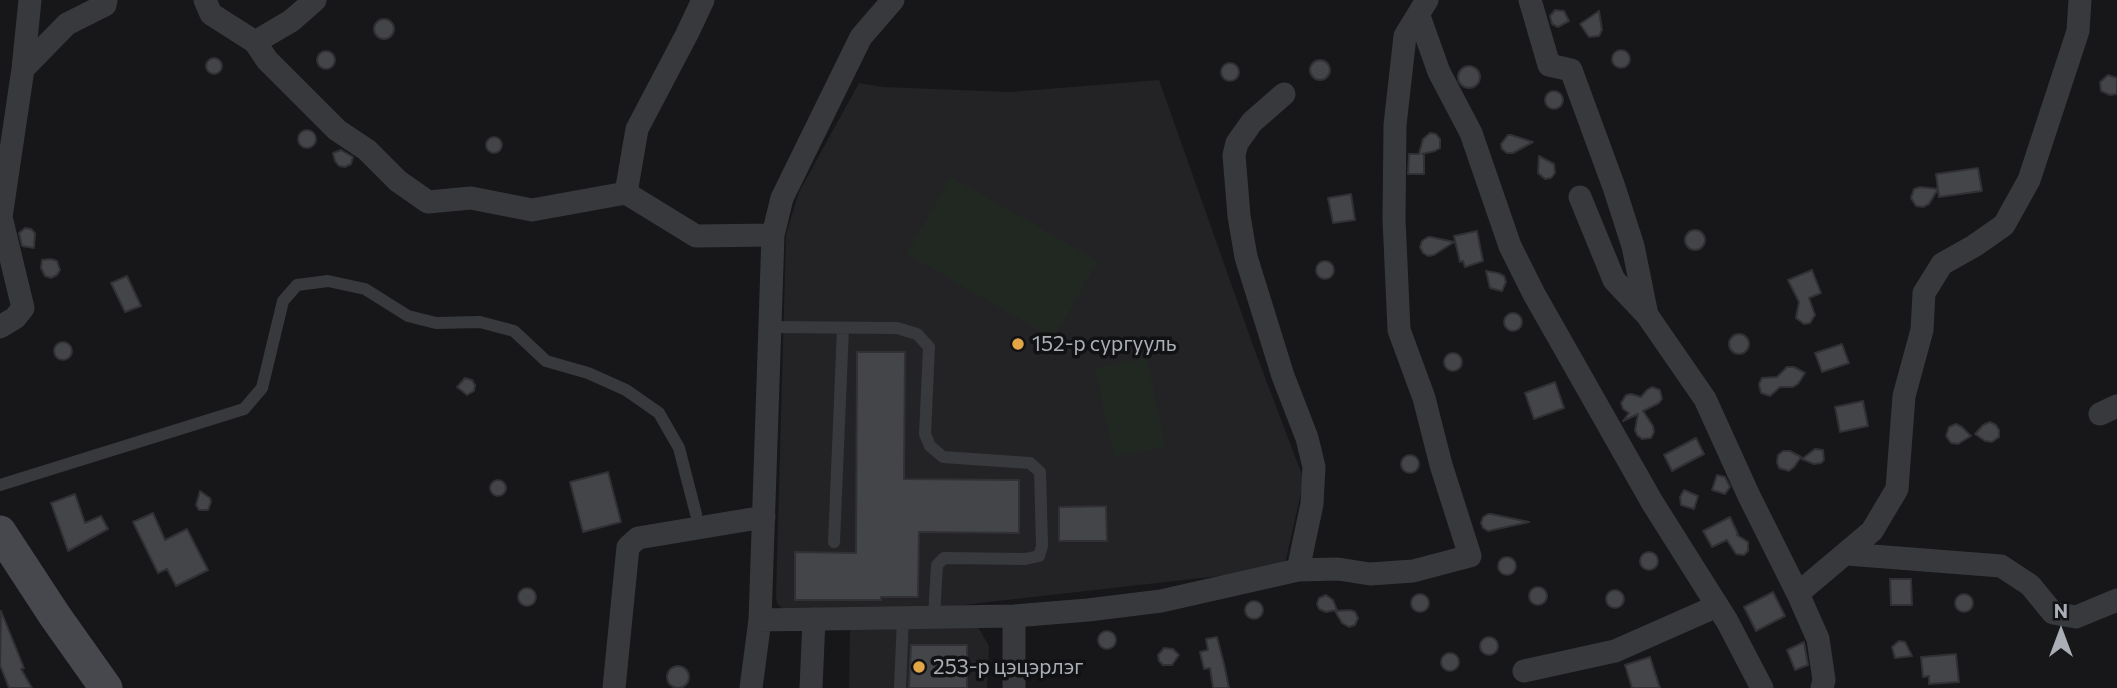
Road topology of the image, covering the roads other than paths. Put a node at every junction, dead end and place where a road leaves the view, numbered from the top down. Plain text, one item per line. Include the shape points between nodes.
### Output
1 (30, 0) edge
2 (106, 0) edge
3 (205, 0) edge
4 (315, 0) edge
5 (703, 0) edge
6 (893, 0) edge
7 (1530, 0) edge
8 (2080, 0) edge
9 (1423, 8) edge
10 (255, 42) junction
11 (23, 69) junction
12 (1284, 94) dead end
13 (626, 193) junction
14 (1580, 197) dead end
15 (773, 235) junction
16 (1647, 315) junction
17 (0, 327) edge
18 (769, 327) junction
19 (843, 328) junction
20 (0, 485) edge
21 (696, 514) dead end
22 (764, 517) junction
23 (0, 532) edge
24 (834, 541) dead end
25 (1847, 554) junction
26 (1298, 570) junction
27 (1799, 596) junction
28 (2117, 600) edge
29 (1717, 606) junction
30 (1014, 616) junction
31 (934, 617) junction
32 (903, 618) junction
33 (814, 619) junction
34 (760, 620) junction
35 (1524, 671) dead end
36 (106, 688) edge
37 (614, 688) edge
38 (751, 688) edge
39 (811, 688) edge
40 (900, 688) edge
41 (1014, 688) edge
42 (1762, 688) edge
43 (1822, 688) edge

1 - 11 street
2 - 11 street via 105,5 67,23
3 - 10 street via 211,13
4 - 10 street
5 - 13 street via 637,129
6 - 15 street via 861,37 782,198
7 - 16 street via 1549,65 1571,70 1633,246
8 - 25 street via 2078,32 2029,180 2004,225 1942,264 1924,293 1922,330 1904,396 1897,489 1872,531
9 - 26 street via 1405,36 1395,125 1399,330 1470,556 1403,572
9 - 29 street via 1439,72 1471,133 1510,246 1534,295
10 - 13 street via 337,130 367,149 398,181 428,202 471,198 532,210
11 - 17 street via 1,216 23,308
12 - 26 street via 1252,122 1234,155 1246,257 1314,467 1312,504
13 - 15 street via 696,236
14 - 16 street via 1614,280
15 - 18 street
16 - 27 street via 1705,399
18 - 19 lane
18 - 22 street
19 - 24 lane
19 - 31 lane via 897,328 917,334 929,347 925,434 943,457 1030,463 1041,472 1039,556 944,558 937,565
20 - 21 lane via 244,409 262,388 283,301 298,285 328,281 365,289 408,316 436,323 480,322 514,331 545,361 626,390 659,413 680,448
22 - 34 street
22 - 37 street via 638,538 628,547
23 - 36 main road
25 - 27 street
25 - 28 street via 2001,566 2030,585 2053,613 2076,617
26 - 30 street via 1161,601
27 - 43 street via 1818,639
29 - 35 street via 1615,651
29 - 42 street
30 - 31 street
30 - 41 street
31 - 32 street
32 - 33 street
32 - 40 lane
33 - 34 street
33 - 39 street
34 - 38 street

